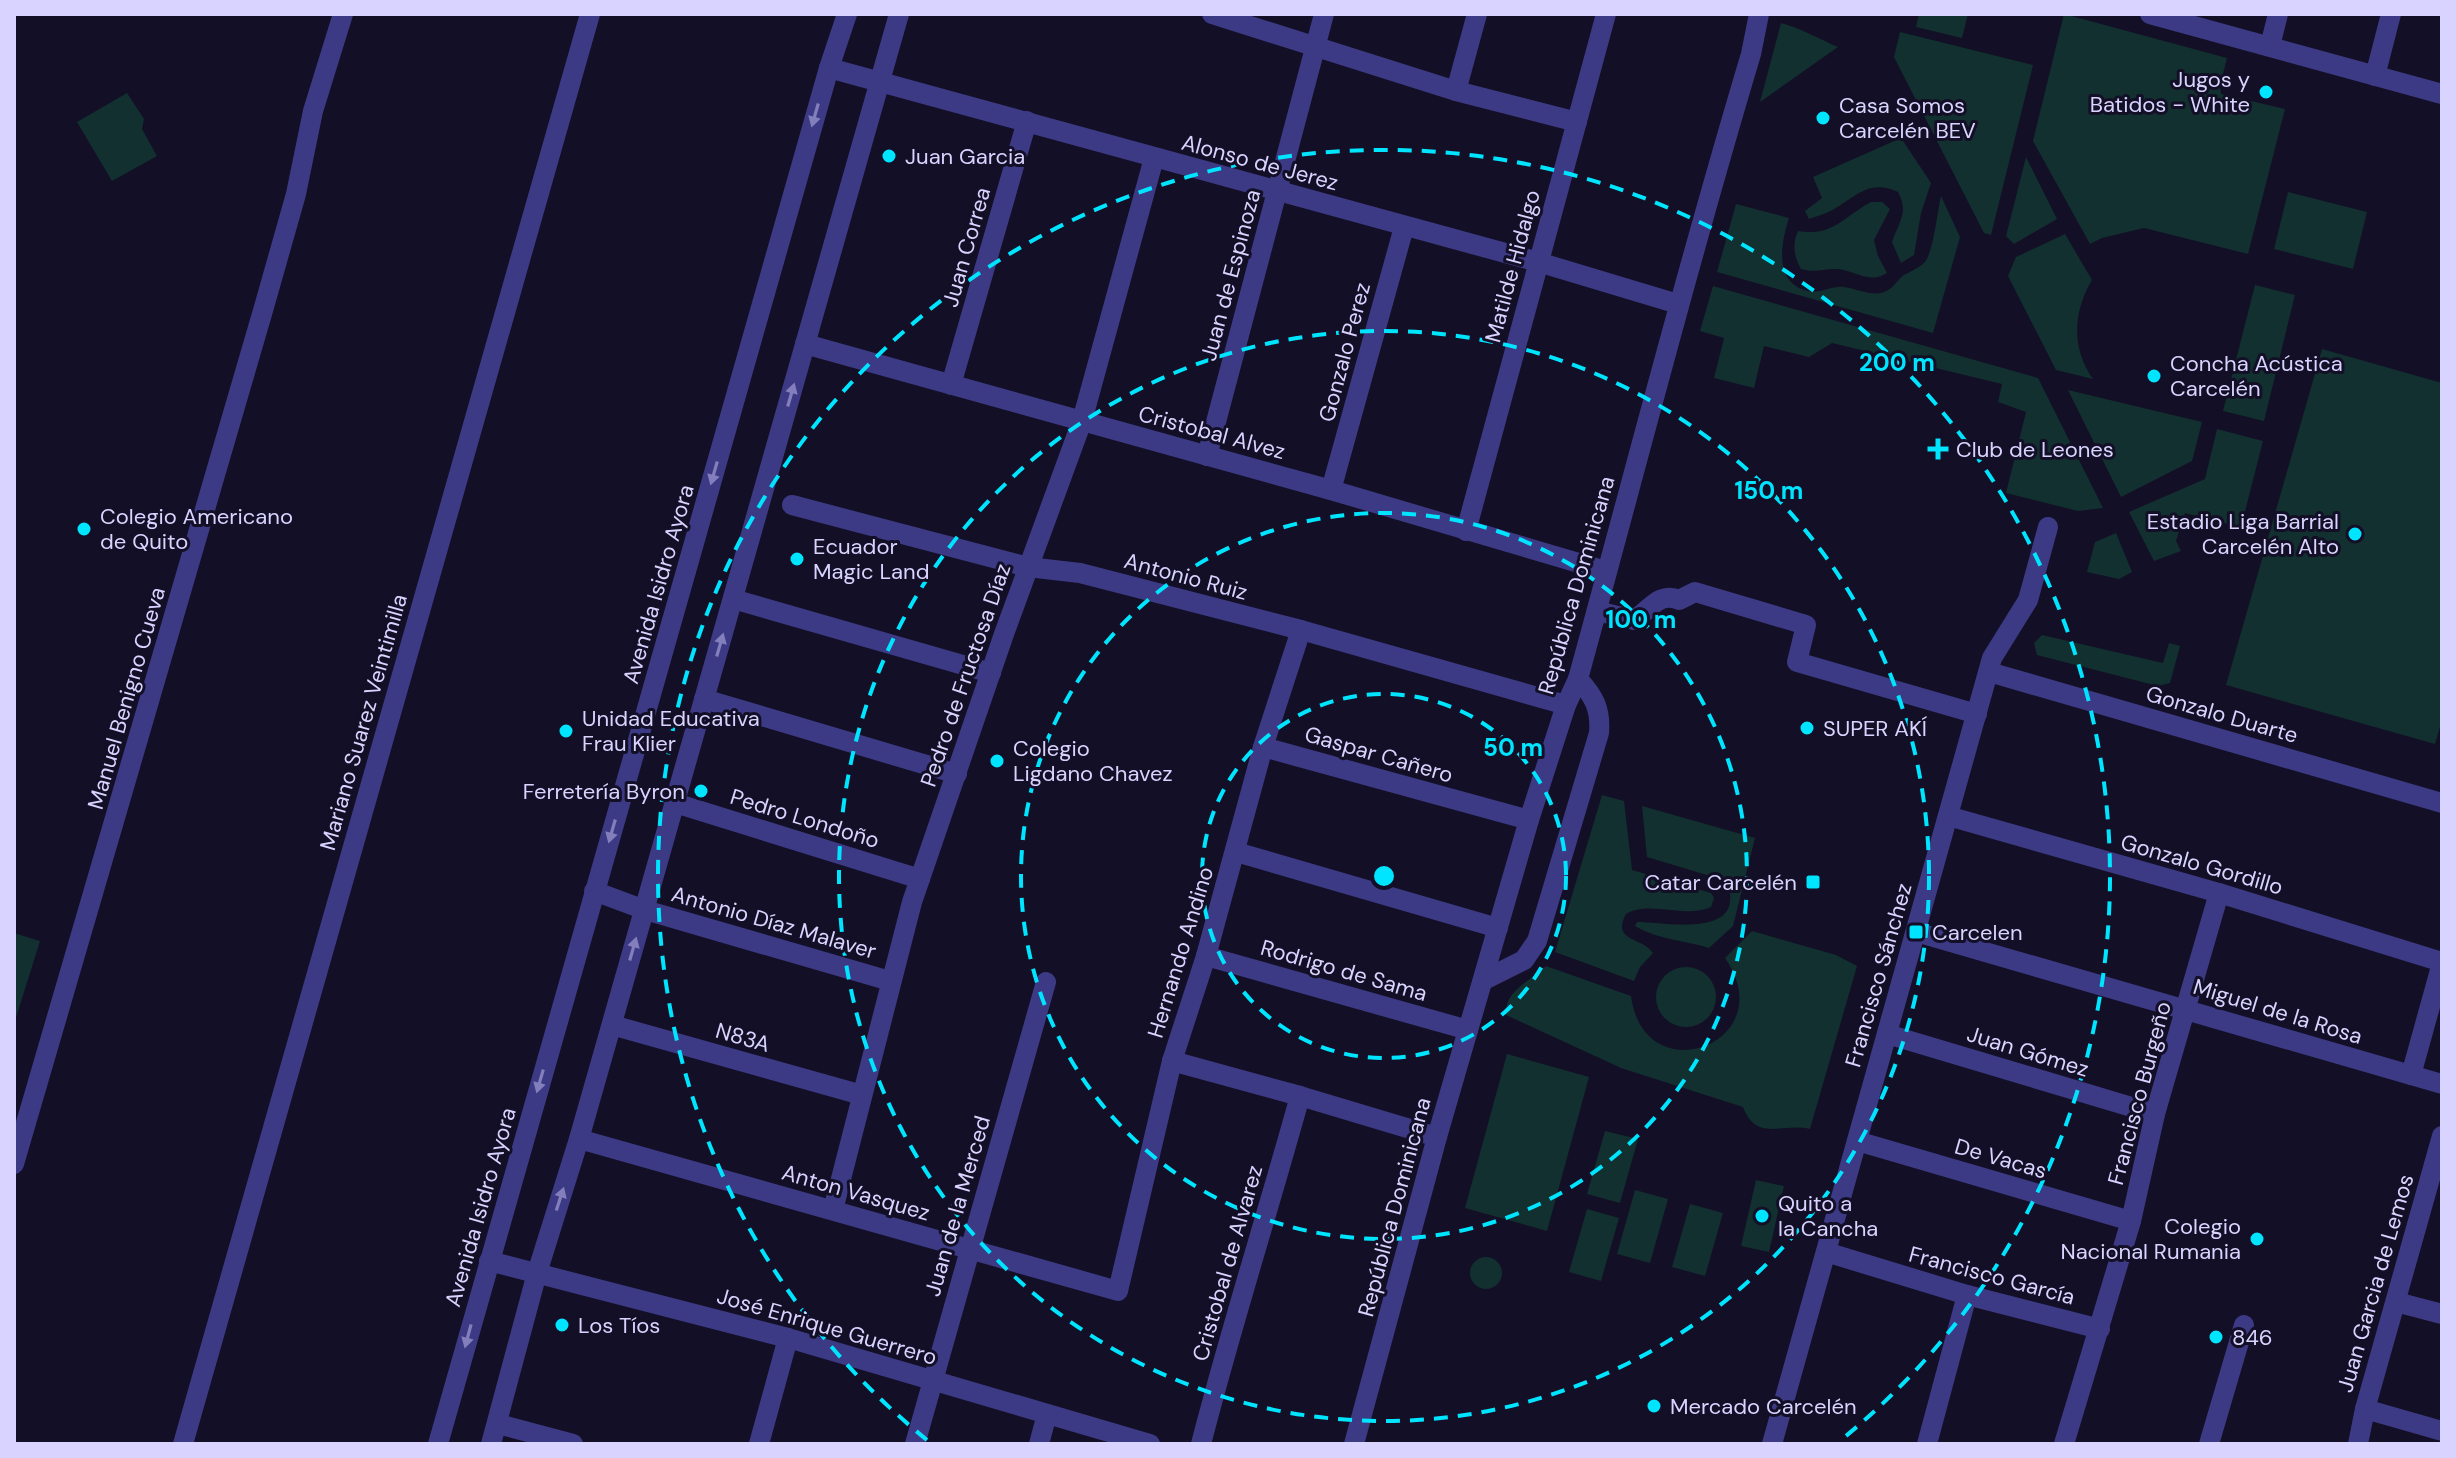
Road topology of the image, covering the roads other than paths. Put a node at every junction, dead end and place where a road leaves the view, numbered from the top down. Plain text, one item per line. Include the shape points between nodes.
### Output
1 (343, 14) edge
2 (590, 14) edge
3 (847, 14) edge
4 (899, 14) edge
5 (1212, 14) edge
6 (1324, 14) edge
7 (1477, 14) edge
8 (1606, 14) edge
9 (1759, 14) edge
10 (2278, 14) edge
11 (2391, 14) edge
12 (2158, 15) edge
13 (2270, 46) junction
14 (1314, 48) junction
15 (829, 68) junction
16 (2375, 76) junction
17 (882, 81) junction
18 (1456, 91) junction
19 (2442, 94) edge
20 (1027, 121) junction
21 (1577, 122) junction
22 (1154, 158) junction
23 (1276, 191) junction
24 (1404, 227) junction
25 (1538, 262) junction
26 (1678, 304) junction
27 (805, 344) junction
28 (951, 385) junction
29 (1082, 421) junction
30 (1207, 456) junction
31 (1331, 490) junction
32 (792, 505) dead end
33 (2048, 527) dead end
34 (1466, 531) junction
35 (1028, 567) junction
36 (1606, 571) junction
37 (733, 599) junction
38 (1597, 611) junction
39 (1301, 630) junction
40 (1989, 672) junction
41 (991, 673) junction
42 (1578, 679) junction
43 (704, 699) junction
44 (1566, 705) junction
45 (1977, 714) junction
46 (1263, 747) junction
47 (957, 774) junction
48 (675, 803) junction
49 (2442, 803) edge
50 (1948, 816) junction
51 (1529, 820) junction
52 (1236, 852) junction
53 (920, 879) junction
54 (594, 891) junction
55 (2219, 893) junction
56 (645, 910) junction
57 (1498, 928) junction
58 (1916, 932) junction
59 (1206, 956) junction
60 (2442, 963) edge
61 (1484, 980) junction
62 (890, 981) junction
63 (1046, 982) dead end
64 (2186, 1008) junction
65 (612, 1025) junction
66 (1468, 1030) junction
67 (1887, 1034) junction
68 (1172, 1061) junction
69 (2411, 1075) junction
70 (2442, 1084) edge
71 (862, 1095) junction
72 (1300, 1096) junction
73 (2155, 1114) junction
74 (2442, 1136) edge
75 (1437, 1137) junction
76 (579, 1139) junction
77 (1857, 1141) junction
78 (14, 1164) edge
79 (2434, 1194) edge
80 (833, 1210) junction
81 (2131, 1221) junction
82 (969, 1248) junction
83 (1826, 1252) junction
84 (489, 1261) junction
85 (537, 1273) junction
86 (1118, 1291) joint
87 (1967, 1295) junction
88 (2396, 1302) junction
89 (2442, 1314) edge
90 (2244, 1325) dead end
91 (2100, 1329) junction
92 (788, 1338) junction
93 (932, 1380) junction
94 (2365, 1409) junction
95 (1047, 1414) junction
96 (2442, 1431) edge
97 (494, 1434) edge
98 (183, 1444) edge
99 (438, 1444) edge
100 (573, 1444) edge
101 (759, 1444) edge
102 (915, 1444) edge
103 (1039, 1444) edge
104 (1148, 1444) edge
105 (1201, 1444) edge
106 (1354, 1444) edge
107 (1772, 1444) edge
108 (1927, 1444) edge
109 (2064, 1444) edge
110 (2209, 1444) edge
111 (2358, 1444) edge

1 - 78 street, Manuel Benigno Cueva via 264,307
2 - 98 street, Mariano Suarez Veintimilla
3 - 15 street, Avenida Isidro Ayora
4 - 17 street
5 - 14 street
6 - 14 street, Juan de Espinoza
7 - 18 street
8 - 21 street, Matilde Hidalgo
9 - 26 street, República Dominicana
10 - 13 street
11 - 16 street
12 - 13 street
13 - 16 street
14 - 18 street
14 - 23 street, Juan de Espinoza
15 - 17 street, Alonso de Jerez
15 -> 54 street, Avenida Isidro Ayora
16 - 19 street
17 - 20 street, Alonso de Jerez
17 - 27 street
18 - 21 street
20 - 22 street, Alonso de Jerez
20 - 28 street, Juan Correa
21 - 25 street, Matilde Hidalgo
22 - 23 street, Alonso de Jerez
22 - 29 street, Pedro de Fructosa Díaz
23 - 24 street, Alonso de Jerez
23 - 30 street, Juan de Espinoza
24 - 25 street, Alonso de Jerez
24 - 31 street, Gonzalo Perez
25 - 26 street, Alonso de Jerez
25 - 34 street, Matilde Hidalgo
26 - 36 street, República Dominicana
27 - 28 street, Cristobal Alvez
37 -> 27 street
28 - 29 street, Cristobal Alvez
29 - 30 street, Cristobal Alvez
29 - 35 street, Pedro de Fructosa Díaz
30 - 31 street, Cristobal Alvez
31 - 34 street, Cristobal Alvez
32 - 35 street, Antonio Ruiz
33 - 40 street, Francisco Sánchez via 2028,600 1992,658
34 - 36 street, Cristobal Alvez
35 - 39 street, Antonio Ruiz via 1080,573
35 - 41 street, Pedro de Fructosa Díaz
36 - 38 street, República Dominicana
37 - 41 street
43 -> 37 street
38 - 42 street, República Dominicana
38 - 45 street via 1634,620 1660,599 1679,600 1695,592 1806,625 1797,662
39 - 44 street, Antonio Ruiz
39 - 46 street, Hernando Andino
40 - 45 street, Francisco Sánchez
40 - 49 street, Gonzalo Duarte
41 - 47 street, Pedro de Fructosa Díaz
42 - 44 street, República Dominicana
42 - 61 street via 1601,715 1599,733 1537,941 1524,960
43 - 47 street
43 - 48 street
44 - 51 street, República Dominicana
45 - 50 street, Francisco Sánchez
46 - 51 street, Gaspar Cañero
46 - 52 street, Hernando Andino
47 - 53 street, Pedro de Fructosa Díaz
48 - 53 street, Pedro Londoño
48 - 56 street
50 - 55 street, Gonzalo Gordillo
50 - 58 street, Francisco Sánchez
51 - 57 street, República Dominicana
52 - 57 street
52 - 59 street, Hernando Andino
53 - 62 street, Pedro de Fructosa Díaz
54 - 56 street, Antonio Díaz Malaver
54 -> 84 street, Avenida Isidro Ayora
55 - 60 street, Gonzalo Gordillo
55 - 64 street, Francisco Burgeño
56 - 62 street, Antonio Díaz Malaver
65 -> 56 street
57 - 61 street, República Dominicana
58 - 64 street, Miguel de la Rosa
58 - 67 street, Francisco Sánchez
59 - 66 street, Rodrigo de Sama
59 - 68 street, Hernando Andino
60 - 69 street
61 - 66 street, República Dominicana
62 - 71 street, Pedro de Fructosa Díaz
63 - 82 street, Juan de la Merced
64 - 69 street, Miguel de la Rosa
64 - 73 street, Francisco Burgeño
65 - 71 street, N83A
65 - 76 street
66 - 75 street, República Dominicana
67 - 73 street, Juan Gómez
67 - 77 street, Francisco Sánchez
68 - 72 street
68 - 86 street, Hernando Andino
69 - 70 street, Miguel de la Rosa
71 - 80 street, Pedro de Fructosa Díaz
72 - 75 street
72 - 105 street, Cristobal de Alvarez
73 - 81 street, Francisco Burgeño
74 - 79 street, Juan Garcia de Lemos
75 - 106 street, República Dominicana
76 - 80 street, Anton Vasquez
85 -> 76 street
77 - 81 street, De Vacas
77 - 83 street, Francisco Sánchez
79 - 88 street, Juan Garcia de Lemos
80 - 82 street, Anton Vasquez
81 - 91 street, Francisco Burgeño
82 - 86 street, Anton Vasquez
82 - 93 street, Juan de la Merced
83 - 87 street, Francisco García
83 - 107 street, Francisco Sánchez
84 - 85 street, José Enrique Guerrero
84 -> 99 street, Avenida Isidro Ayora
85 - 92 street, José Enrique Guerrero
85 - 97 street
87 - 91 street, Francisco García
87 - 108 street
88 - 89 street
88 - 94 street, Juan Garcia de Lemos
90 - 110 street
91 - 109 street, Francisco Burgeño
92 - 93 street, José Enrique Guerrero
92 - 101 street
93 - 95 street, José Enrique Guerrero
93 - 102 street, Juan de la Merced
94 - 96 street
94 - 111 street, Juan Garcia de Lemos
95 - 103 street
95 - 104 street, José Enrique Guerrero
97 - 100 street

